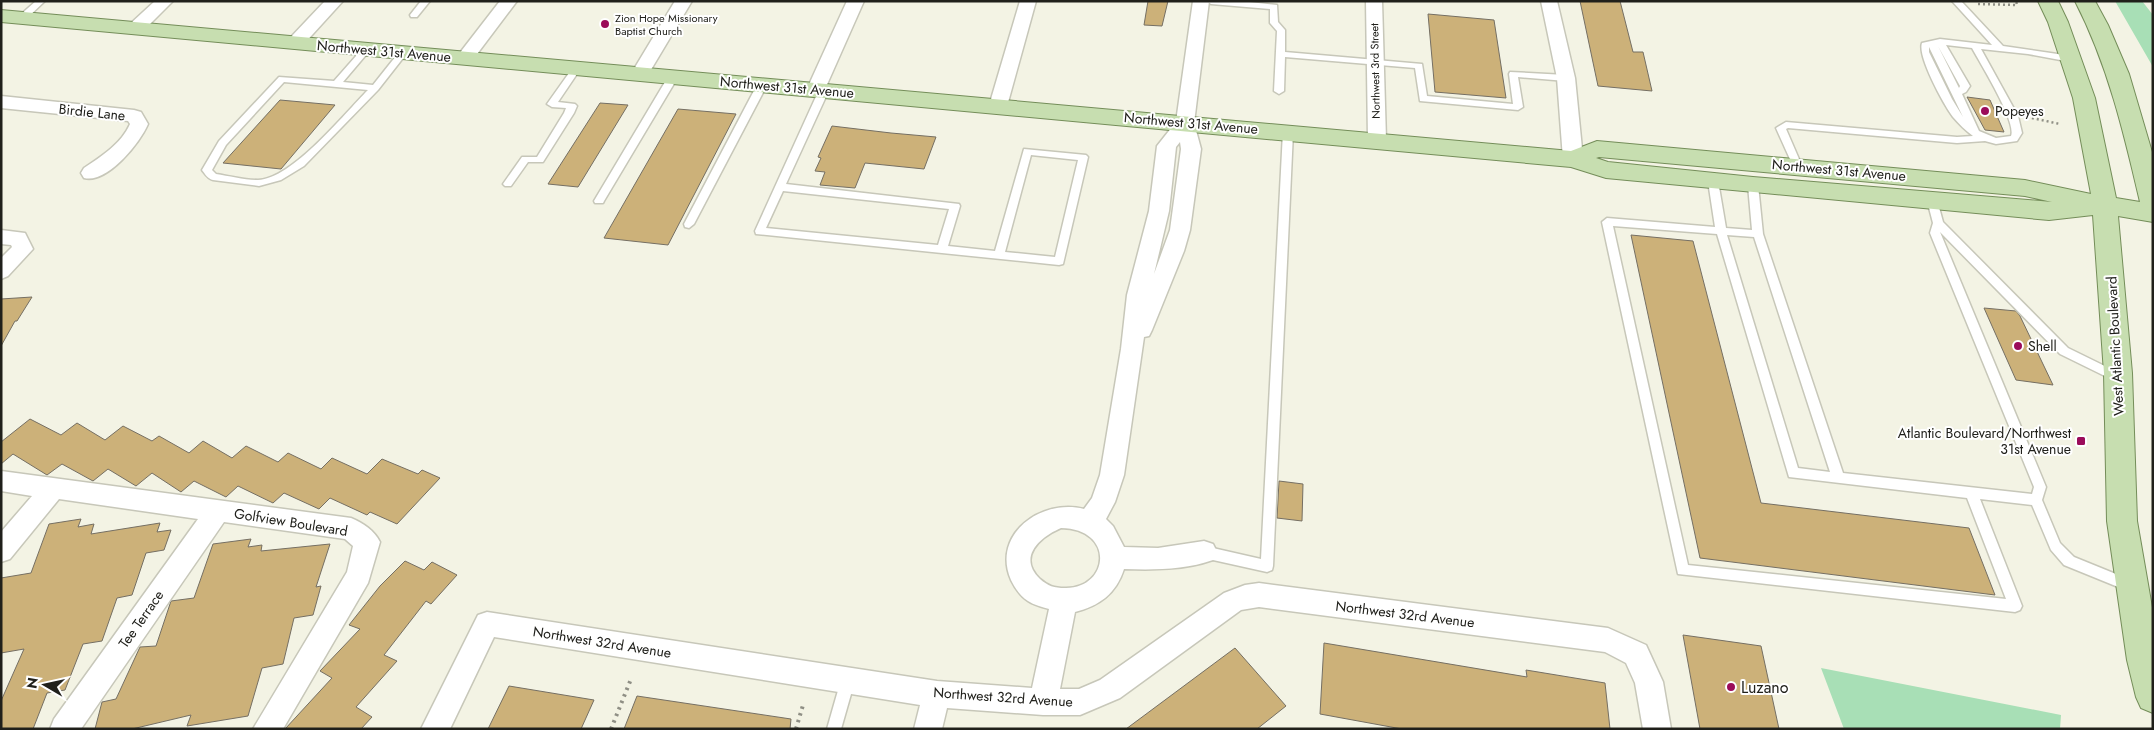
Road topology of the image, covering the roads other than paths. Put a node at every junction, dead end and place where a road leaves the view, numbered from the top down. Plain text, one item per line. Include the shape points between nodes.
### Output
1 (42, 1) edge
2 (165, 1) edge
3 (334, 1) edge
4 (426, 1) edge
5 (509, 1) edge
6 (684, 1) edge
7 (856, 1) edge
8 (1028, 1) edge
9 (1201, 1) edge
10 (1211, 1) edge
11 (1374, 1) edge
12 (1549, 1) edge
13 (1956, 1) edge
14 (2048, 1) edge
15 (2085, 1) edge
16 (414, 15) dead end
17 (11, 17) edge
18 (136, 28) junction
19 (296, 42) junction
20 (1936, 43) junction
21 (1975, 46) junction
22 (2000, 48) junction
23 (367, 49) junction
24 (403, 53) junction
25 (1280, 54) junction
26 (465, 58) junction
27 (2071, 59) junction
28 (1375, 63) junction
29 (577, 68) junction
30 (640, 74) junction
31 (673, 77) junction
32 (1566, 78) junction
33 (336, 84) junction
34 (762, 85) junction
35 (375, 88) junction
36 (820, 90) junction
37 (1279, 91) dead end
38 (1, 102) edge
39 (998, 106) junction
40 (1185, 122) junction
41 (1288, 132) junction
42 (1976, 134) junction
43 (1986, 138) junction
44 (1377, 140) junction
45 (1573, 159) junction
46 (1796, 166) junction
47 (91, 173) dead end
48 (1713, 181) junction
49 (508, 184) dead end
50 (1753, 185) junction
51 (780, 187) junction
52 (599, 201) dead end
53 (2153, 204) edge
54 (2105, 205) junction
55 (1935, 211) junction
56 (2153, 213) edge
57 (689, 224) dead end
58 (1722, 231) junction
59 (1758, 234) junction
60 (1, 237) edge
61 (942, 250) junction
62 (999, 255) junction
63 (1, 271) edge
64 (2118, 378) junction
65 (1838, 478) junction
66 (1, 481) edge
67 (54, 487) junction
68 (1970, 492) junction
69 (2036, 500) junction
70 (218, 510) junction
71 (1090, 522) junction
72 (1, 551) edge
73 (1204, 552) joint
74 (1113, 558) junction
75 (2142, 598) edge
76 (1064, 601) junction
77 (848, 680) junction
78 (937, 694) junction
79 (2153, 697) edge
80 (1043, 702) junction
81 (64, 729) edge
82 (267, 729) edge
83 (435, 729) edge
84 (834, 729) edge
85 (928, 729) edge
86 (1657, 729) edge

1 - 17 lane
2 - 18 street
3 - 19 street
4 - 16 lane
5 - 26 street
6 - 30 street
7 - 36 street
8 - 39 street
9 - 40 street
10 - 25 lane via 1274,7 1274,23 1281,30
11 - 28 street, Northwest 3rd Street
12 - 32 street
13 - 22 lane
14 - 27 main road, West Atlantic Boulevard
15 - 53 main road via 2099,26 2131,111
17 - 18 main road, Northwest 31st Avenue
18 - 19 main road, Northwest 31st Avenue
19 - 23 main road, Northwest 31st Avenue
20 - 21 lane
20 - 42 lane via 1965,86 1957,93
20 - 42 lane via 1925,45 1926,52 1954,113
21 - 22 lane
21 - 43 lane via 2017,129 2014,139 2003,142
22 - 27 lane
23 - 24 main road, Northwest 31st Avenue
23 - 33 lane
24 - 26 main road, Northwest 31st Avenue
24 - 35 lane
25 - 28 lane
25 - 37 lane
26 - 29 main road, Northwest 31st Avenue
27 - 54 main road, West Atlantic Boulevard via 2084,98
28 - 32 lane via 1419,66 1422,99 1518,107 1513,74
28 - 44 street, Northwest 3rd Street
29 - 30 main road, Northwest 31st Avenue
29 - 49 lane via 552,104 572,106 569,113 540,160 525,159
30 - 31 main road, Northwest 31st Avenue
31 - 34 main road, Northwest 31st Avenue
31 - 52 lane
32 - 45 street
33 - 35 lane
33 - 35 lane via 282,79 222,143 207,170 213,177 259,183 278,178 301,164
34 - 36 main road, Northwest 31st Avenue
34 - 57 lane
36 - 39 main road, Northwest 31st Avenue
36 - 51 lane
38 - 47 street, Birdie Lane via 134,116 138,124 135,136
39 - 40 main road, Northwest 31st Avenue
40 - 41 main road, Northwest 31st Avenue
40 - 71 street via 1191,149 1180,230 1158,292 1132,349 1109,488
41 - 44 main road, Northwest 31st Avenue
41 - 73 lane via 1267,566
42 - 43 lane
43 - 46 lane via 1957,140 1786,125 1781,128
44 - 45 main road, Northwest 31st Avenue
45 - 46 main road, Northwest 31st Avenue via 1597,149
45 - 48 main road, Northwest 31st Avenue via 1606,170
46 - 54 main road, Northwest 31st Avenue via 2026,188
48 - 50 main road, Northwest 31st Avenue
48 - 58 lane
50 - 55 main road, Northwest 31st Avenue
50 - 59 lane
51 - 61 lane via 955,206
51 - 61 lane via 760,231
54 - 55 main road, Northwest 31st Avenue via 2049,211
54 - 56 main road, Northwest 31st Avenue
54 - 64 main road, West Atlantic Boulevard
55 - 64 lane via 2064,351
55 - 69 lane via 1935,233 2040,486
58 - 59 lane
58 - 65 lane via 1793,473
58 - 68 lane via 1608,222 1683,570 2015,606
59 - 65 lane
60 - 63 street via 18,238 23,249
61 - 62 lane
62 - 62 lane via 1059,261 1083,157 1028,151
64 - 75 main road, West Atlantic Boulevard via 2122,520
65 - 68 lane
66 - 67 street, Golfview Boulevard
67 - 70 street, Golfview Boulevard
67 - 72 street
68 - 69 lane
69 - 75 lane via 2055,546 2069,561
70 - 81 street, Tee Terrace
70 - 82 street, Golfview Boulevard via 351,529 367,542 358,575
71 - 74 street via 1103,532
71 - 76 street via 1076,517 1045,521 1022,541 1019,569 1026,583 1049,599
73 - 74 street via 1158,559
74 - 76 street via 1111,572 1093,594
75 - 79 main road, West Atlantic Boulevard via 2144,660
76 - 80 street
77 - 78 street, Northwest 32rd Avenue
77 - 83 street, Northwest 32rd Avenue via 487,624
77 - 84 lane
78 - 80 street, Northwest 32rd Avenue
78 - 85 street
80 - 86 street, Northwest 32rd Avenue via 1080,702 1110,689 1233,601 1259,595 1608,640 1636,654 1649,682

